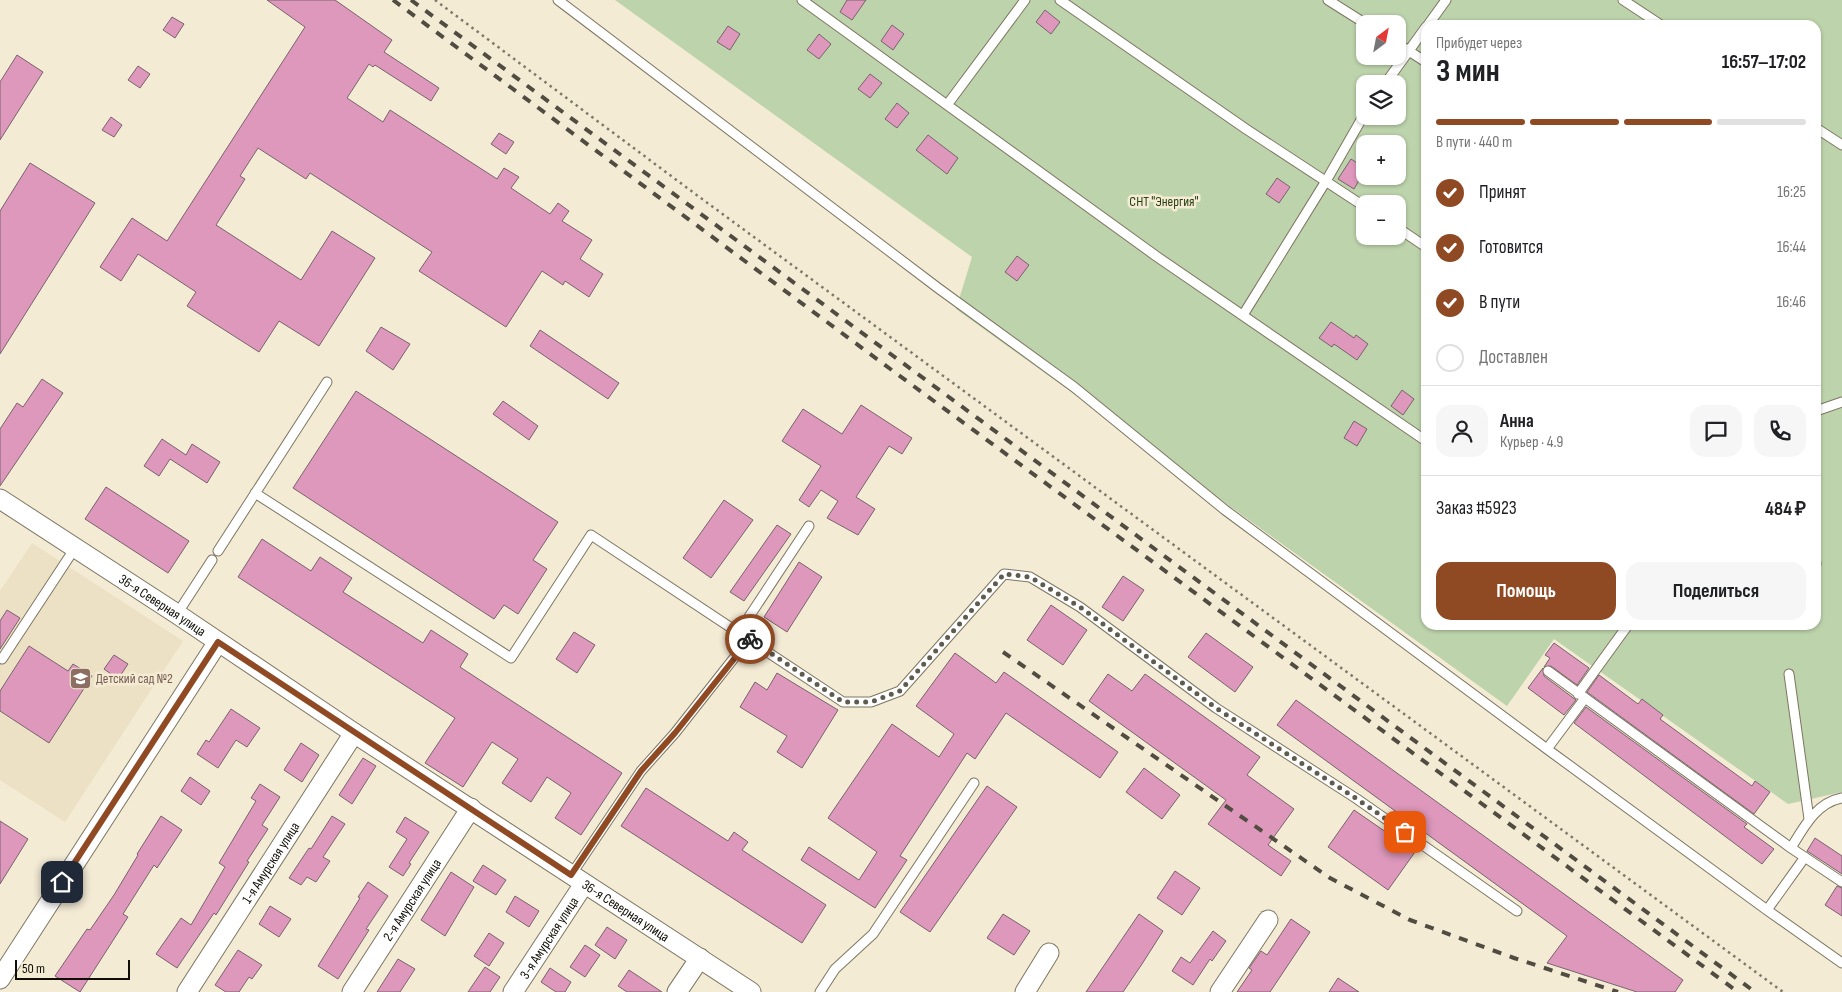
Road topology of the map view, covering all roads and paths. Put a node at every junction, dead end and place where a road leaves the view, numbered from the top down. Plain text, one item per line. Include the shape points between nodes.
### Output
1 (435, 0) edge
2 (558, 0) edge
3 (802, 0) edge
4 (1025, 0) edge
5 (1060, 0) edge
6 (1328, 0) edge
7 (1446, 0) edge
8 (1623, 0) edge
9 (1356, 18) edge
10 (1431, 20) edge
11 (1653, 20) edge
12 (1421, 34) edge
13 (1406, 49) edge
14 (1409, 51) junction
15 (1421, 59) edge
16 (1392, 75) edge
17 (948, 105) junction
18 (1358, 125) edge
19 (1821, 131) edge
20 (1842, 145) edge
21 (1326, 181) junction
22 (1356, 201) edge
23 (1406, 233) edge
24 (1421, 244) edge
25 (1243, 315) junction
26 (327, 382) dead end
27 (1842, 402) edge
28 (1821, 409) edge
29 (1421, 438) edge
30 (255, 493) junction
31 (0, 499) edge
32 (809, 526) dead end
33 (75, 548) junction
34 (218, 550) dead end
35 (212, 560) dead end
36 (177, 614) junction
37 (1625, 630) edge
38 (739, 632) junction
39 (749, 639) junction
40 (218, 642) junction
41 (2, 659) dead end
42 (1548, 671) dead end
43 (1789, 674) dead end
44 (1582, 696) junction
45 (354, 733) junction
46 (1547, 749) junction
47 (974, 783) dead end
48 (1842, 798) edge
49 (471, 808) junction
50 (1809, 819) junction
51 (1791, 848) junction
52 (1805, 857) junction
53 (578, 880) junction
54 (1842, 882) edge
55 (1767, 910) junction
56 (1517, 911) dead end
57 (1268, 920) dead end
58 (1049, 953) dead end
59 (700, 958) junction
60 (1842, 963) edge
61 (0, 978) edge
62 (187, 992) edge
63 (352, 992) edge
64 (513, 992) edge
65 (677, 992) edge
66 (751, 992) edge
67 (820, 992) edge
68 (1024, 992) edge
69 (1220, 992) edge
70 (1783, 992) edge

1 - 70 path
2 - 46 lane via 1074,387 1225,510
3 - 17 lane
4 - 17 lane
5 - 21 lane
6 - 9 lane
7 - 10 lane
8 - 11 lane
12 - 14 lane
13 - 14 lane
14 - 15 lane
14 - 16 lane
17 - 25 lane
18 - 21 lane
19 - 20 lane
21 - 22 lane
21 - 25 lane
23 - 24 lane
25 - 29 lane
26 - 30 lane
27 - 28 lane
30 - 34 lane
30 - 38 lane via 511,658 591,535
31 - 33 street, 36-я Северная улица
32 - 38 lane
33 - 36 street, 36-я Северная улица
33 - 41 lane
35 - 36 lane
36 - 40 street, 36-я Северная улица
37 - 44 lane
38 - 39 lane
39 - 53 lane via 641,771
39 - 56 lane via 843,702 871,702 900,691 1004,574 1030,577 1080,607 1216,708 1357,799
40 - 45 street, 36-я Северная улица
40 - 61 street
42 - 44 lane
43 - 50 lane
44 - 46 lane
44 - 51 lane
45 - 49 street, 36-я Северная улица
45 - 62 street, 1-я Амурская улица
46 - 55 lane
47 - 67 lane via 873,934 835,969
48 - 50 lane via 1824,804
49 - 53 street, 36-я Северная улица
49 - 63 street, 2-я Амурская улица
50 - 51 lane
51 - 52 lane
52 - 54 lane
52 - 55 lane
53 - 59 street, 36-я Северная улица
53 - 64 street, 3-я Амурская улица
55 - 60 lane
57 - 69 street
58 - 68 street
59 - 65 street
59 - 66 street, 36-я Северная улица

